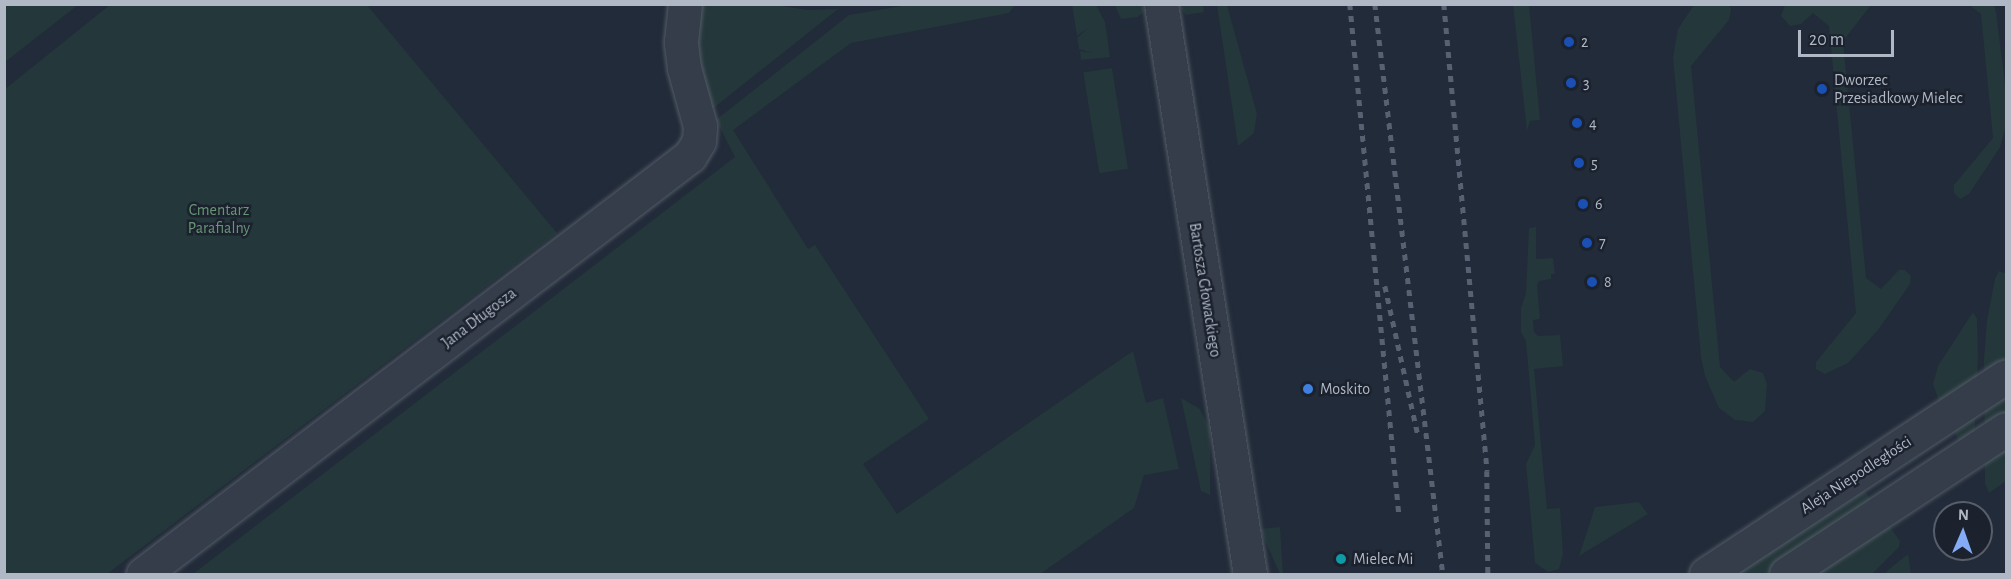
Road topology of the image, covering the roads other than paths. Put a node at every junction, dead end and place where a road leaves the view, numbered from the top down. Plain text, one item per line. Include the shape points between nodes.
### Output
1 (685, 4) edge
2 (1161, 4) edge
3 (2007, 376) edge
4 (2007, 429) edge
5 (143, 574) edge
6 (1250, 574) edge
7 (1706, 574) edge
8 (1786, 574) edge

1 - 5 street, Jana Długosza via 681,42 684,68 700,126 699,141 690,156
2 - 6 street, Bartosza Głowackiego
3 - 7 street, Aleja Niepodległości
4 - 8 street

